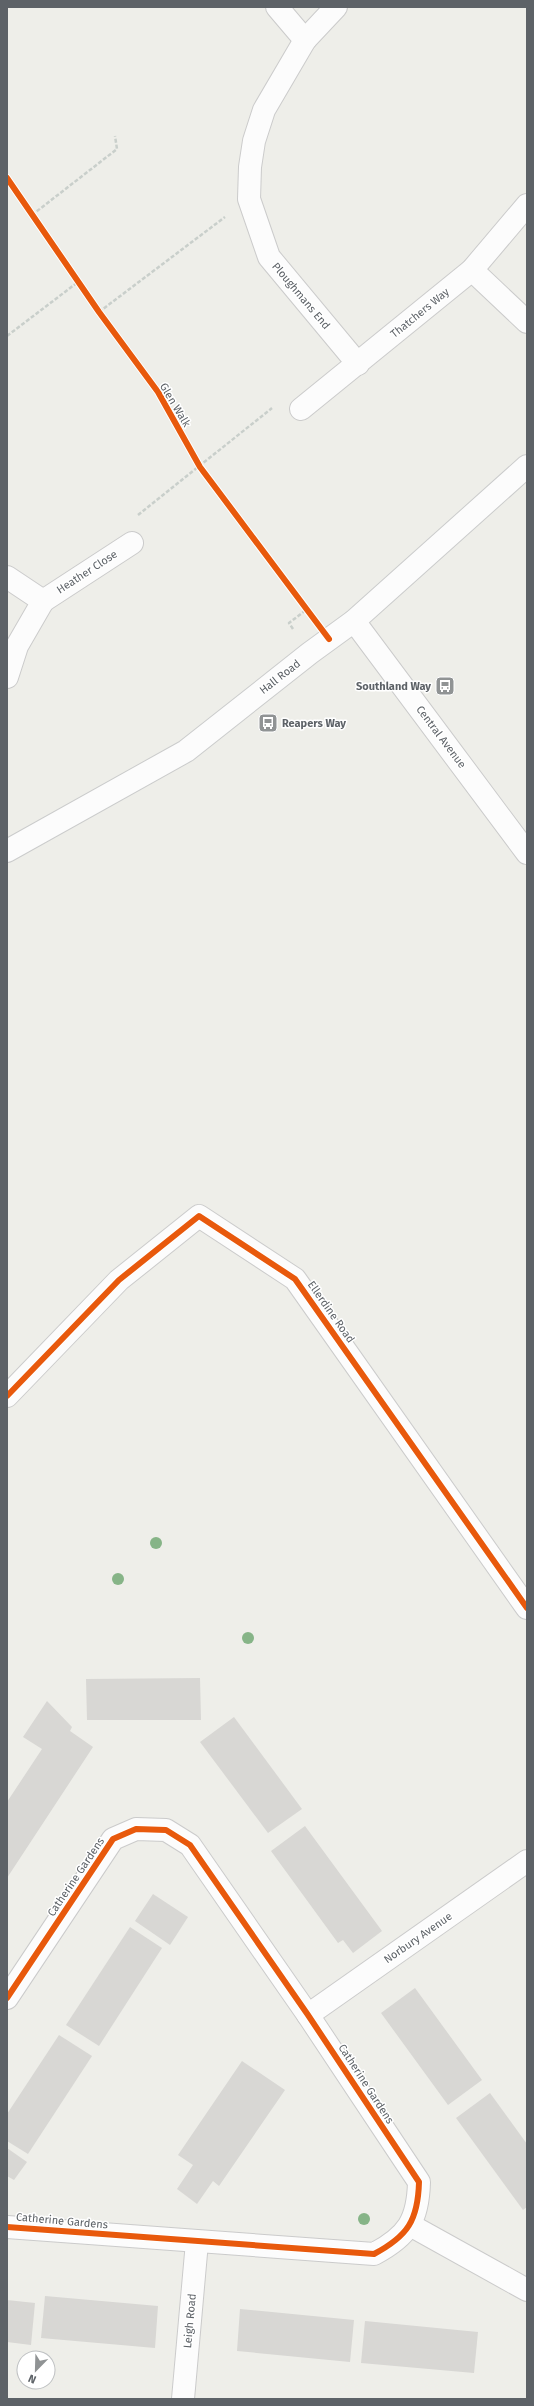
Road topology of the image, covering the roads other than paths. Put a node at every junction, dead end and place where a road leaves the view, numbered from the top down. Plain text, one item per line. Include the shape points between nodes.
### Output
1 (277, 7) edge
2 (336, 7) edge
3 (305, 40) junction
4 (527, 205) edge
5 (472, 270) junction
6 (527, 322) edge
7 (358, 364) junction
8 (301, 409) road end
9 (527, 466) edge
10 (132, 543) road end
11 (7, 577) edge
12 (43, 601) junction
13 (354, 622) junction
14 (7, 677) edge
15 (7, 851) edge
16 (527, 853) edge
17 (7, 1396) edge
18 (527, 1608) edge
19 (527, 1861) edge
20 (7, 1998) edge
21 (308, 2015) junction
22 (410, 2225) junction
23 (7, 2227) edge
24 (197, 2242) junction
25 (527, 2290) edge
26 (183, 2399) edge

1 - 3 street
2 - 3 street, Ploughmans End
3 - 7 street, Ploughmans End via 264,110 254,141 248,199 269,257
4 - 5 street, Thatchers Way
5 - 6 street
5 - 7 street, Thatchers Way
7 - 8 street, Thatchers Way
9 - 13 street, Hall Road
10 - 12 street, Heather Close
11 - 12 street
12 - 14 street, Heather Close via 17,646
13 - 15 street, Hall Road via 186,751
13 - 16 street, Central Avenue
17 - 18 street, Ellerdine Road via 119,1280 199,1216 295,1279
19 - 21 street, Norbury Avenue
20 - 21 street, Catherine Gardens via 113,1839 136,1829 166,1830 190,1845
21 - 22 street, Catherine Gardens via 418,2182 418,2205
22 - 24 street, Catherine Gardens via 394,2243 374,2254
22 - 25 street
23 - 24 street, Catherine Gardens
24 - 26 street, Leigh Road

